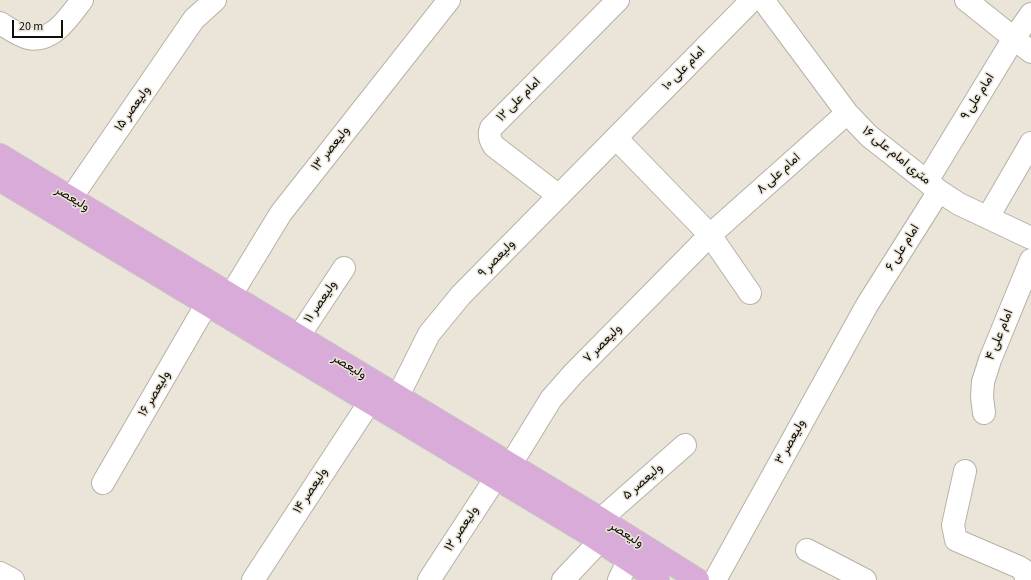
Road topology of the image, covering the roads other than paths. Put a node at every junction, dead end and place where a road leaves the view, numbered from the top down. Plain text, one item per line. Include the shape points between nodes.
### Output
1 (82, 0) edge
2 (215, 0) edge
3 (618, 0) edge
4 (752, 0) edge
5 (763, 0) edge
6 (966, 0) edge
7 (440, 3) edge
8 (1031, 14) edge
9 (0, 23) edge
10 (1014, 38) junction
11 (1031, 52) edge
12 (847, 113) junction
13 (616, 138) junction
14 (1031, 143) edge
15 (0, 155) edge
16 (0, 180) edge
17 (933, 186) junction
18 (559, 196) junction
19 (71, 198) junction
20 (988, 217) junction
21 (710, 235) junction
22 (1031, 238) edge
23 (1031, 260) edge
24 (344, 268) dead end
25 (750, 293) dead end
26 (231, 295) junction
27 (206, 305) junction
28 (867, 305) joint
29 (298, 336) junction
30 (398, 396) junction
31 (369, 403) junction
32 (984, 413) dead end
33 (684, 445) dead end
34 (965, 471) dead end
35 (503, 472) junction
36 (103, 483) dead end
37 (597, 532) junction
38 (807, 550) dead end
39 (623, 570) edge
40 (0, 573) edge
41 (13, 580) edge
42 (252, 580) edge
43 (428, 580) edge
44 (563, 580) edge
45 (658, 580) edge
46 (698, 580) edge
47 (715, 580) edge
48 (865, 580) edge
49 (1026, 580) edge

1 - 9 street via 62,25 53,33 41,37 28,38
2 - 19 street, ولیعصر ۱۵ via 194,19
3 - 18 street, امام علی ۱۲ via 491,128 489,133 494,146
4 - 13 street, امام علی ۱۰
5 - 12 street, ۱۶ متری امام علی
6 - 10 street
7 - 26 street, ولیعصر ۱۳ via 281,213
8 - 10 street, امام علی ۹
10 - 11 street
10 - 17 street, امام علی ۹
12 - 17 street, ۱۶ متری امام علی via 869,136
12 - 21 street, امام علی ۸
13 - 18 street, ولیعصر ۹
13 - 21 street
14 - 20 street
15 - 19 main road, ولیعصر
16 - 27 main road, ولیعصر
17 - 20 street, ۱۶ متری امام علی via 959,204
17 - 28 street, امام علی ۶
18 - 30 street, ولیعصر ۹ via 461,296 429,334
19 - 26 main road, ولیعصر
20 - 22 street, ۱۶ متری امام علی
21 - 25 street
21 - 35 street, ولیعصر ۷ via 551,399
23 - 32 street, امام علی ۴ via 983,382
24 - 29 street, ولیعصر ۱۱
26 - 29 main road, ولیعصر
27 - 31 main road, ولیعصر
27 - 36 street, ولیعصر ۱۶
28 - 47 street, ولیعصر ۳
29 - 30 main road, ولیعصر
30 - 35 main road, ولیعصر
31 - 35 main road, ولیعصر
31 - 42 street, ولیعصر ۱۴
33 - 37 street, ولیعصر ۵
34 - 49 street via 954,525 956,540 1025,571
35 - 37 main road, ولیعصر
35 - 43 street, ولیعصر ۱۲
37 - 39 main road, ولیعصر
37 - 44 street, ولیعصر ۵
37 - 46 main road, ولیعصر
38 - 48 street
39 - 45 main road, ولیعصر
40 - 41 street

